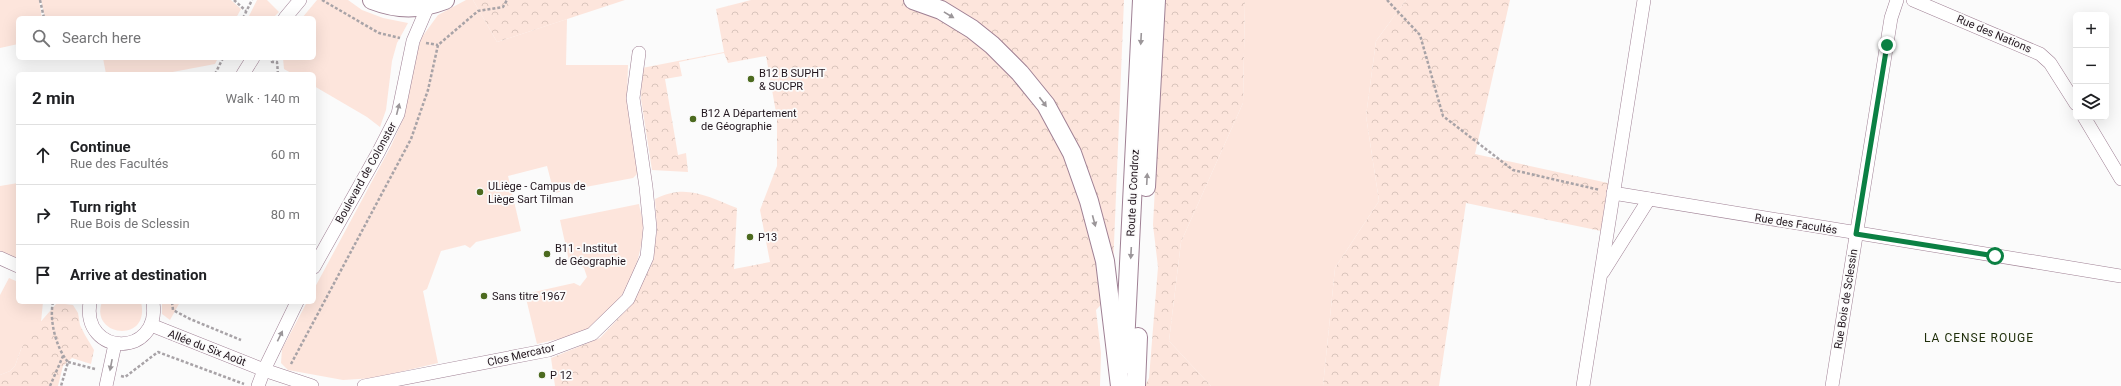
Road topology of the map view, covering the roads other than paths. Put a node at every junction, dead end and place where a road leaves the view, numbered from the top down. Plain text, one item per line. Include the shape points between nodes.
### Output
1 (300, 0) edge
2 (372, 0) edge
3 (913, 0) edge
4 (1142, 0) edge
5 (1156, 0) edge
6 (1644, 0) edge
7 (1897, 0) edge
8 (1913, 0) edge
9 (437, 3) edge
10 (287, 16) edge
11 (639, 53) dead end
12 (252, 60) edge
13 (244, 72) edge
14 (2073, 99) edge
15 (2086, 120) edge
16 (2121, 178) edge
17 (1613, 193) junction
18 (1649, 200) junction
19 (1856, 234) junction
20 (0, 258) edge
21 (316, 263) edge
22 (16, 265) edge
23 (2121, 276) edge
24 (1600, 277) junction
25 (90, 304) edge
26 (153, 304) edge
27 (296, 304) edge
28 (151, 325) junction
29 (115, 344) junction
30 (264, 370) junction
31 (106, 386) edge
32 (258, 386) edge
33 (312, 386) edge
34 (364, 386) edge
35 (1120, 386) edge
36 (1136, 386) edge
37 (1583, 386) edge
38 (1832, 386) edge

1 - 10 street
2 - 9 main road via 408,9
3 -> 35 main road via 941,10 992,45 1020,73 1046,106 1072,153 1089,201 1105,261
4 -> 35 main road, Route du Condroz via 1126,353
36 -> 5 main road, Route du Condroz
6 - 17 street
7 - 19 street, Rue Bois de Sclessin via 1891,18
8 - 14 street, Rue des Nations via 2040,54 2050,63
21 -> 9 street, Boulevard de Colonster via 398,114 413,41
11 - 34 street, Clos Mercator via 634,98 650,228 647,256 628,299 592,334 550,350
12 - 13 street
15 - 16 street
17 - 18 street, Rue des Facultés
17 - 24 street
18 - 19 street, Rue des Facultés
18 - 24 street
19 - 23 street, Rue des Facultés
19 - 38 street, Rue Bois de Sclessin
20 - 22 street
24 - 37 street
25 - 29 street via 88,313 92,327 102,338
26 - 28 street
30 -> 27 street
28 - 29 street via 136,341
28 - 30 street, Allée du Six Août
29 -> 31 street
30 - 32 street
30 - 33 street

